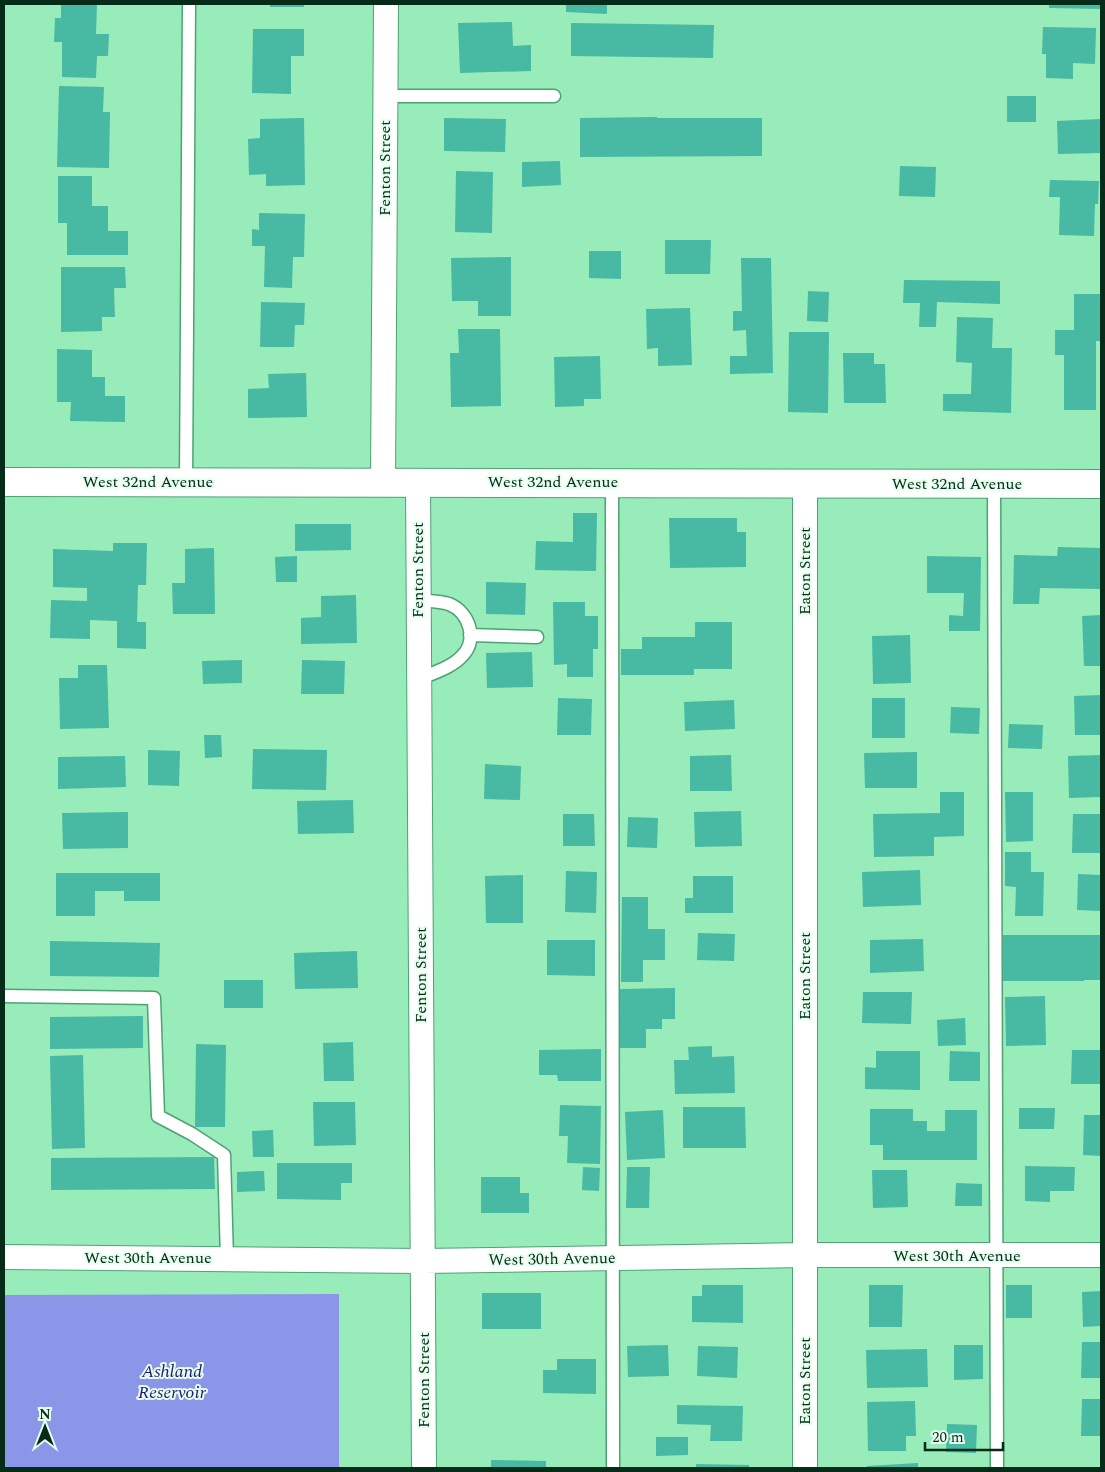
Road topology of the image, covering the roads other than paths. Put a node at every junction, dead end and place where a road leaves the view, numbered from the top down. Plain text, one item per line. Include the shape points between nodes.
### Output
1 (189, 4) edge
2 (386, 4) edge
3 (385, 96) junction
4 (554, 96) dead end
5 (4, 482) edge
6 (186, 482) junction
7 (383, 482) junction
8 (418, 482) junction
9 (612, 482) junction
10 (805, 484) junction
11 (994, 484) junction
12 (1101, 484) edge
13 (418, 600) junction
14 (470, 635) junction
15 (537, 637) dead end
16 (419, 679) junction
17 (4, 996) edge
18 (1101, 1255) edge
19 (805, 1256) junction
20 (996, 1256) junction
21 (4, 1257) edge
22 (613, 1258) junction
23 (227, 1259) junction
24 (423, 1261) junction
25 (424, 1468) edge
26 (613, 1468) edge
27 (804, 1468) edge
28 (997, 1468) edge

1 - 6 lane
2 - 3 street, Fenton Street
3 - 4 lane
3 - 7 street, Fenton Street
5 - 6 street, West 32nd Avenue
6 - 7 street, West 32nd Avenue
7 - 8 street, West 32nd Avenue
8 - 9 street, West 32nd Avenue
8 - 13 street, Fenton Street
9 - 10 street, West 32nd Avenue
9 - 22 lane
10 - 11 street, West 32nd Avenue
10 - 19 street, Eaton Street
11 - 12 street, West 32nd Avenue
11 - 20 lane
13 - 14 lane via 450,604 465,617
13 - 16 street, Fenton Street
14 - 15 lane
14 - 16 lane via 470,645 462,656 446,668
16 - 24 street, Fenton Street
17 - 23 lane via 154,998 158,1116 224,1155
18 - 20 street, West 30th Avenue
19 - 20 street, West 30th Avenue
19 - 22 street, West 30th Avenue
19 - 27 street, Eaton Street
20 - 28 lane
21 - 23 street, West 30th Avenue
22 - 24 street, West 30th Avenue
22 - 26 lane
23 - 24 street, West 30th Avenue
24 - 25 street, Fenton Street

